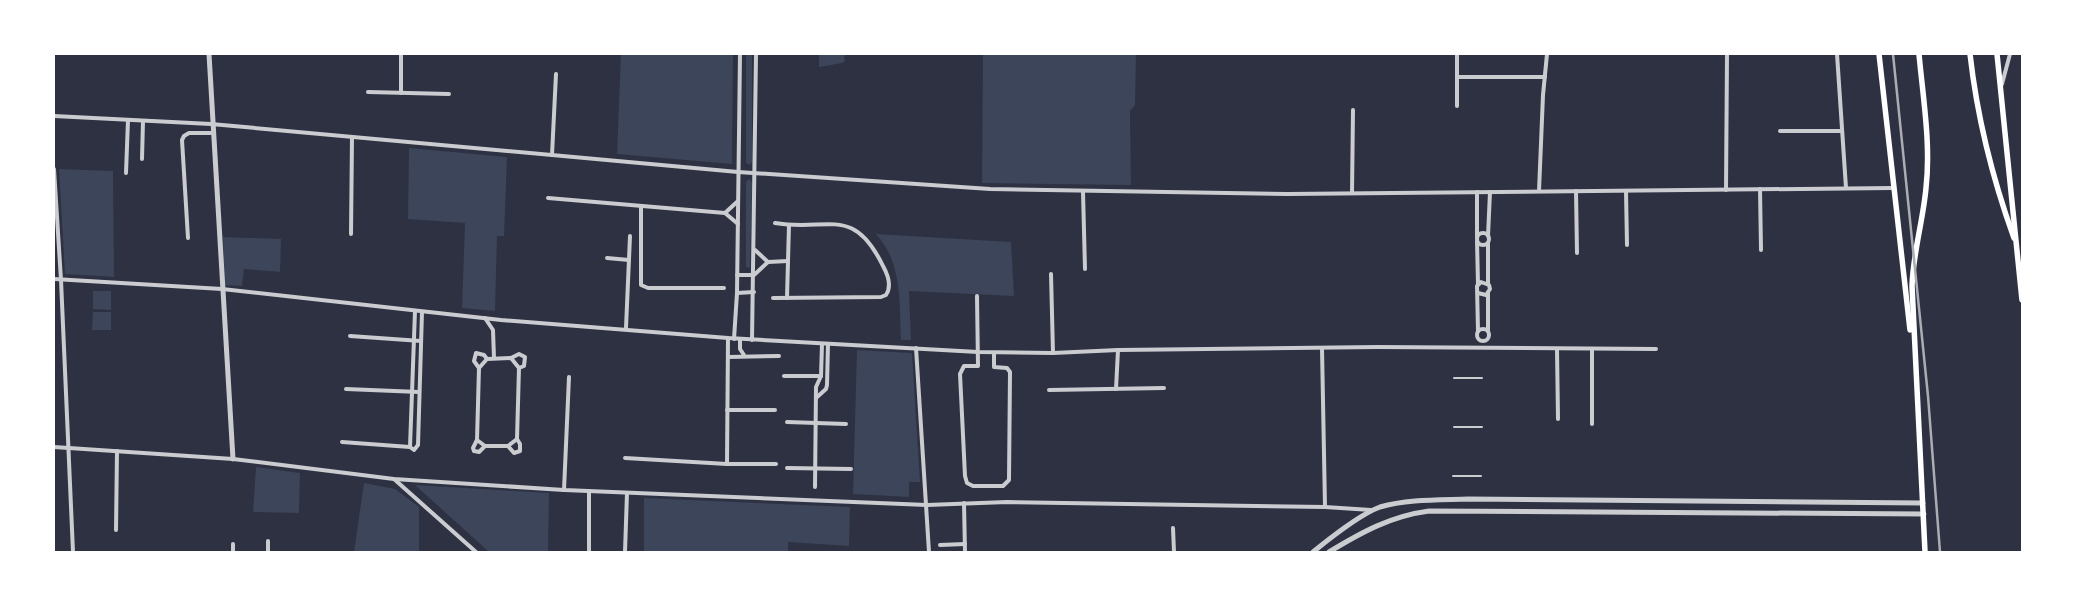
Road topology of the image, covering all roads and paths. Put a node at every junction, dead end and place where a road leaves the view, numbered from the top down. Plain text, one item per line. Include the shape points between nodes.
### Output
1 (209, 54) edge
2 (402, 54) edge
3 (740, 54) edge
4 (756, 54) edge
5 (1457, 54) edge
6 (1547, 54) edge
7 (1727, 54) edge
8 (1837, 54) edge
9 (1879, 54) edge
10 (1919, 54) edge
11 (1970, 54) edge
12 (1997, 54) edge
13 (2010, 54) edge
14 (556, 74) dead end
15 (1456, 77) junction
16 (1545, 77) junction
17 (2000, 88) junction
18 (368, 92) dead end
19 (400, 93) junction
20 (449, 94) dead end
21 (1456, 106) dead end
22 (1353, 110) dead end
23 (54, 116) edge
24 (128, 120) junction
25 (143, 121) junction
26 (211, 124) junction
27 (1780, 131) dead end
28 (1842, 131) junction
29 (212, 133) junction
30 (352, 137) junction
31 (552, 155) junction
32 (142, 159) dead end
33 (54, 169) edge
34 (738, 172) junction
35 (126, 173) dead end
36 (756, 174) junction
37 (1846, 188) junction
38 (1893, 188) junction
39 (1760, 189) junction
40 (1726, 190) junction
41 (1539, 191) junction
42 (1576, 191) junction
43 (1626, 191) junction
44 (1083, 192) junction
45 (1477, 192) junction
46 (1490, 192) junction
47 (1352, 193) junction
48 (548, 198) dead end
49 (738, 201) junction
50 (641, 207) junction
51 (725, 213) junction
52 (775, 223) dead end
53 (738, 224) junction
54 (789, 225) junction
55 (351, 234) dead end
56 (630, 236) dead end
57 (1488, 236) junction
58 (188, 238) dead end
59 (1477, 239) junction
60 (1488, 243) junction
61 (1627, 245) dead end
62 (2017, 247) junction
63 (754, 250) junction
64 (1761, 250) dead end
65 (1577, 252) dead end
66 (607, 258) dead end
67 (629, 260) junction
68 (768, 262) junction
69 (788, 262) junction
70 (1085, 269) dead end
71 (1051, 274) dead end
72 (737, 275) junction
73 (754, 275) junction
74 (54, 279) edge
75 (61, 280) junction
76 (1488, 283) junction
77 (1478, 284) junction
78 (724, 288) dead end
79 (222, 289) junction
80 (754, 292) junction
81 (1478, 292) junction
82 (737, 293) junction
83 (1488, 293) junction
84 (977, 296) dead end
85 (773, 298) dead end
86 (788, 298) junction
87 (2022, 300) edge
88 (416, 311) junction
89 (422, 312) junction
90 (485, 318) junction
91 (502, 320) junction
92 (626, 328) junction
93 (493, 330) junction
94 (1478, 331) junction
95 (1488, 331) junction
96 (350, 336) dead end
97 (728, 338) junction
98 (734, 338) junction
99 (740, 339) junction
100 (413, 340) junction
101 (752, 340) junction
102 (421, 341) junction
103 (822, 344) junction
104 (828, 344) junction
105 (916, 348) junction
106 (1322, 348) junction
107 (1556, 349) junction
108 (1592, 349) junction
109 (1656, 349) dead end
110 (1118, 350) junction
111 (978, 352) junction
112 (994, 353) junction
113 (1052, 353) junction
114 (1914, 354) junction
115 (744, 355) junction
116 (779, 356) dead end
117 (728, 357) junction
118 (494, 358) junction
119 (511, 358) junction
120 (487, 359) junction
121 (479, 368) junction
122 (519, 368) junction
123 (784, 376) dead end
124 (821, 376) junction
125 (568, 377) dead end
126 (1454, 378) dead end
127 (1482, 378) dead end
128 (1164, 388) dead end
129 (346, 389) dead end
130 (1116, 389) junction
131 (1049, 390) dead end
132 (412, 392) junction
133 (419, 392) junction
134 (816, 398) junction
135 (727, 410) junction
136 (775, 410) dead end
137 (1558, 419) dead end
138 (787, 422) dead end
139 (816, 423) junction
140 (846, 424) dead end
141 (1592, 424) dead end
142 (1454, 427) dead end
143 (1482, 427) dead end
144 (517, 439) junction
145 (477, 440) junction
146 (342, 442) dead end
147 (485, 446) junction
148 (508, 446) junction
149 (54, 447) edge
150 (410, 447) junction
151 (69, 448) junction
152 (117, 451) junction
153 (625, 458) dead end
154 (232, 459) junction
155 (727, 464) junction
156 (776, 464) dead end
157 (787, 468) dead end
158 (851, 469) dead end
159 (815, 470) junction
160 (1453, 476) dead end
161 (1482, 476) dead end
162 (394, 479) junction
163 (815, 487) dead end
164 (564, 490) junction
165 (589, 491) junction
166 (627, 493) junction
167 (1579, 500) junction
168 (1880, 502) junction
169 (1923, 502) junction
170 (964, 503) junction
171 (927, 505) junction
172 (1325, 507) junction
173 (1374, 510) junction
174 (1580, 513) junction
175 (1880, 514) junction
176 (1924, 514) junction
177 (1173, 528) dead end
178 (116, 530) dead end
179 (268, 540) dead end
180 (232, 544) dead end
181 (965, 544) junction
182 (940, 545) dead end
183 (73, 552) edge
184 (233, 552) edge
185 (268, 552) edge
186 (476, 552) edge
187 (589, 552) edge
188 (625, 552) edge
189 (929, 552) edge
190 (965, 552) edge
191 (1174, 552) edge
192 (1313, 552) edge
193 (1330, 552) edge
194 (1925, 552) edge

1 - 26 street
2 - 19 street
3 - 34 street
4 - 36 street
5 - 15 street
6 - 16 street
7 - 40 street
8 - 28 street
9 - 38 main road
10 - 114 main road via 1927,171 1912,265
11 - 62 main road via 1979,109 2000,196
12 - 17 main road
13 - 17 street
14 - 31 street
15 - 16 street
15 - 21 street
16 - 41 street
17 - 62 main road
18 - 19 street
19 - 20 street
22 - 47 street
23 - 24 street
24 - 25 street
24 - 35 street
25 - 26 street
25 - 32 street
26 - 29 street
26 - 30 street
27 - 28 street
28 - 37 street
29 - 58 street via 189,133 182,140
29 - 79 street
30 - 31 street
30 - 55 street
31 - 34 street
33 - 75 street
34 - 36 street
34 - 49 street
36 - 44 street
36 - 63 street
37 - 38 street
37 - 39 street
38 - 114 main road
39 - 40 street
39 - 64 street
40 - 43 street
41 - 42 street
41 - 46 street
42 - 43 street
42 - 65 street
43 - 61 street
44 - 47 street
44 - 70 street
45 - 46 street
45 - 47 street
45 - 59 street
46 - 57 street
48 - 50 street
49 - 51 street
49 - 53 street
50 - 51 street
50 - 78 street via 641,285 648,288
51 - 53 street
52 - 54 street
53 - 72 street
54 - 69 street
54 - 86 street via 850,226 866,237 876,250 889,286 886,295 881,297
56 - 67 street
57 - 59 street via 1482,233
57 - 60 street
59 - 60 street via 1482,245
59 - 77 street
60 - 76 street
62 - 87 main road
63 - 68 street
63 - 73 street
66 - 67 street
67 - 92 street
68 - 69 street
68 - 73 street
69 - 86 street
71 - 113 street
72 - 73 street
72 - 82 street
73 - 80 street
74 - 75 street
75 - 79 street
75 - 151 street
76 - 77 street
76 - 83 street
77 - 81 street
79 - 88 street
79 - 154 street
80 - 82 street
80 - 101 street
81 - 83 street via 1482,295
81 - 94 street
82 - 98 street
83 - 95 street
84 - 111 street
85 - 86 street
88 - 89 street
88 - 100 street
89 - 90 street
89 - 102 street
90 - 91 street
90 - 93 street
91 - 92 street
91 - 93 street
92 - 97 street
93 - 118 street
94 - 95 street via 1483,328
94 - 95 street via 1477,337 1482,341 1488,339
96 - 100 street
97 - 98 street
97 - 117 street
98 - 99 street
99 - 101 street
99 - 115 street
100 - 102 street
100 - 132 street
101 - 103 street
102 - 133 street
103 - 104 street
103 - 124 street
104 - 105 street
104 - 134 street via 827,385
105 - 111 street
105 - 171 street
106 - 107 street
106 - 110 street
106 - 172 street
107 - 108 street
107 - 137 street
108 - 109 street
108 - 141 street
110 - 113 street
110 - 130 street
111 - 112 street
111 - 112 street via 978,366 964,366 960,374 965,476 967,484 973,486 1003,486 1009,480 1010,372 1007,368 994,367
112 - 113 street
114 - 169 main road
115 - 116 street
115 - 117 street
117 - 135 street
118 - 119 street
118 - 120 street
119 - 122 street
119 - 122 street via 519,354 525,357 524,366
120 - 121 street
120 - 121 street via 476,353 474,361
121 - 145 street
122 - 144 street
123 - 124 street
124 - 134 street via 817,381
125 - 164 street
126 - 127 lane
128 - 130 street
129 - 132 street
130 - 131 street
132 - 133 street
132 - 150 street
133 - 150 street via 418,445 414,450
134 - 139 street
135 - 136 street
135 - 155 street
138 - 139 street
139 - 140 street
139 - 159 street
142 - 143 lane
144 - 148 street
144 - 148 street via 520,451 514,453
145 - 147 street
145 - 147 street via 474,451 480,452
146 - 150 street
147 - 148 street
149 - 151 street
151 - 152 street
151 - 183 street
152 - 154 street
152 - 178 street
153 - 155 street
154 - 162 street
155 - 156 street
157 - 159 street
158 - 159 street
159 - 163 street
160 - 161 lane
162 - 164 street
162 - 186 street
164 - 165 street
165 - 166 street
165 - 187 street
166 - 171 street
166 - 188 street
167 - 168 street
167 - 173 street via 1442,500
167 - 174 street
168 - 169 street
168 - 175 street
169 - 176 main road
170 - 171 street
170 - 172 street
170 - 181 street
171 - 189 street
172 - 173 street
173 - 192 street
174 - 175 street
174 - 193 street via 1412,513 1368,528
175 - 176 street
176 - 194 main road
177 - 191 street
179 - 185 street
180 - 184 street
181 - 182 street
181 - 190 street

